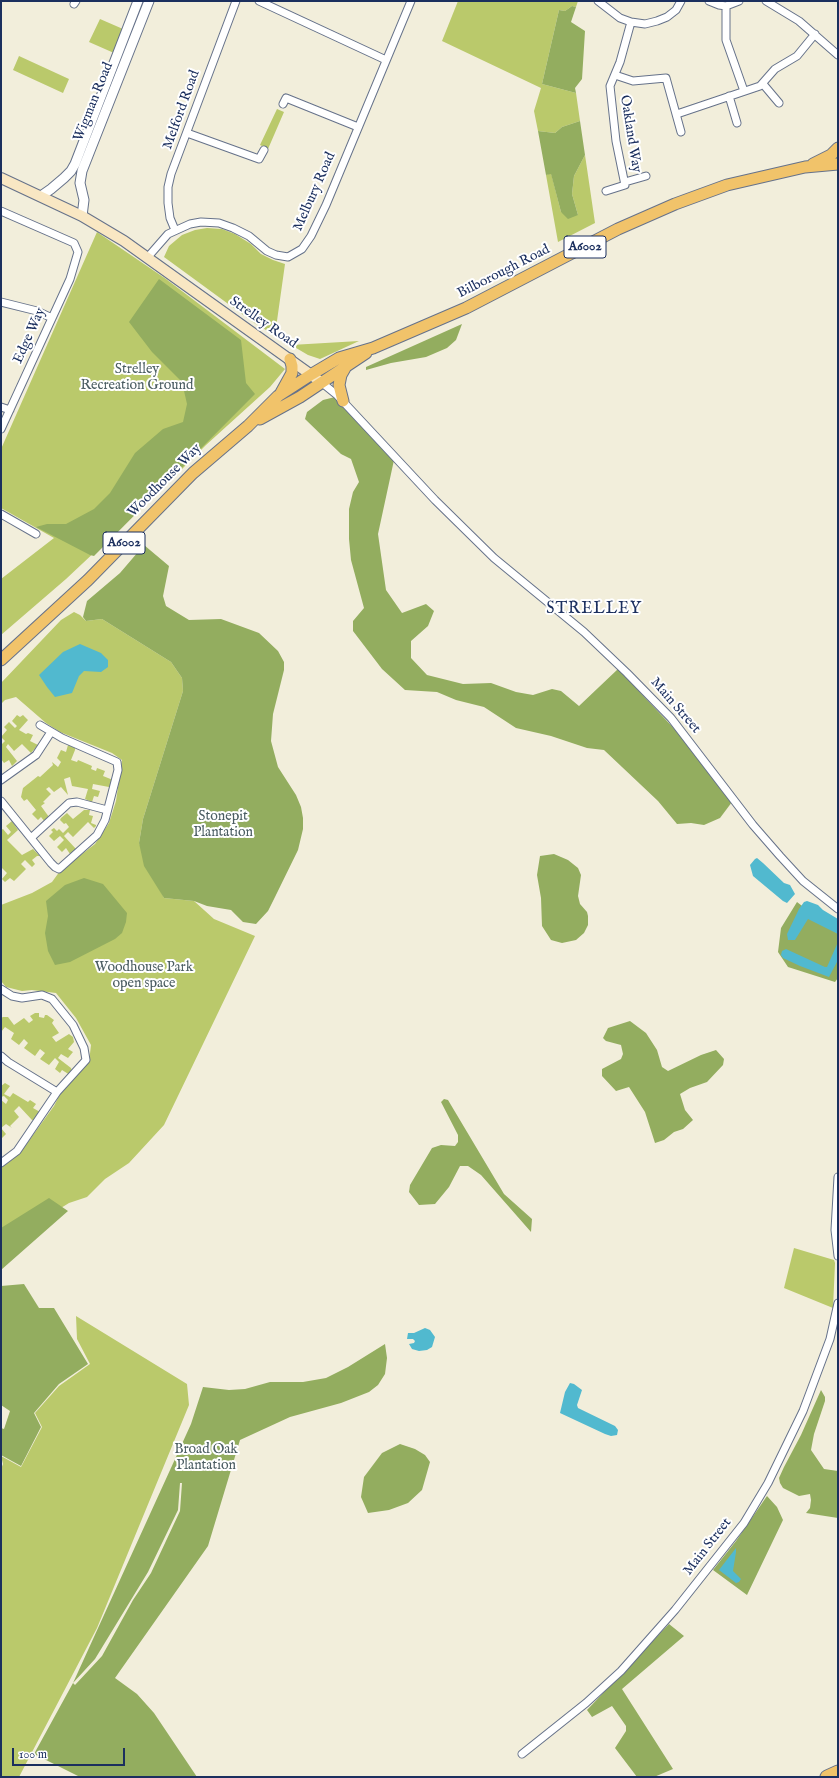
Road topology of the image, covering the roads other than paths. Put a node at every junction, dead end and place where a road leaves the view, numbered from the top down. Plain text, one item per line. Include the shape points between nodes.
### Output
1 (136, 1) edge
2 (236, 1) edge
3 (259, 1) edge
4 (411, 1) edge
5 (598, 1) edge
6 (681, 1) edge
7 (709, 1) edge
8 (739, 1) edge
9 (766, 1) edge
10 (148, 3) edge
11 (726, 6) junction
12 (631, 22) junction
13 (815, 34) junction
14 (838, 55) edge
15 (386, 60) junction
16 (615, 75) junction
17 (762, 84) junction
18 (744, 91) junction
19 (728, 96) junction
20 (779, 103) dead end
21 (283, 104) dead end
22 (677, 114) junction
23 (737, 123) dead end
24 (358, 127) junction
25 (681, 132) dead end
26 (186, 133) junction
27 (838, 148) edge
28 (264, 150) dead end
29 (838, 164) edge
30 (805, 167) junction
31 (646, 176) dead end
32 (1, 178) edge
33 (625, 182) junction
34 (606, 191) dead end
35 (41, 196) junction
36 (1, 211) edge
37 (82, 216) junction
38 (174, 230) junction
39 (147, 258) junction
40 (1, 302) edge
41 (52, 318) junction
42 (373, 348) junction
43 (290, 359) junction
44 (345, 368) junction
45 (312, 374) junction
46 (321, 382) junction
47 (278, 396) junction
48 (343, 401) junction
49 (1, 407) edge
50 (10, 410) junction
51 (248, 426) junction
52 (1, 429) edge
53 (1, 514) edge
54 (36, 534) dead end
55 (474, 538) joint
56 (1, 660) edge
57 (40, 725) dead end
58 (51, 732) junction
59 (1, 780) edge
60 (1, 801) edge
61 (107, 810) junction
62 (31, 838) junction
63 (838, 909) edge
64 (1, 989) edge
65 (2, 1059) edge
66 (57, 1092) junction
67 (1, 1163) edge
68 (838, 1177) edge
69 (838, 1256) edge
70 (838, 1304) edge
71 (522, 1754) dead end
72 (838, 1772) edge
73 (827, 1777) edge

1 - 10 street
1 - 35 street, Wigman Road via 75,164 64,178
2 - 26 street, Melford Road
3 - 15 street
4 - 15 street, Melbury Road
5 - 12 street via 612,13
6 - 12 street via 672,14 662,19 645,24
7 - 11 street
8 - 11 street
9 - 13 street
10 - 37 street, Wigman Road via 82,171
11 - 18 street via 726,40
12 - 16 street, Oakland Way
13 - 14 street
13 - 17 street via 797,56 774,69
15 - 24 street, Melbury Road
16 - 22 street via 633,81 666,78
16 - 33 street, Oakland Way via 610,91 616,141
17 - 18 street
17 - 20 street
18 - 19 street
19 - 22 street
19 - 23 street
21 - 24 street via 286,98
22 - 25 street
24 - 38 street, Melbury Road via 311,236 296,253 288,256 276,255 243,232 219,223 190,224
26 - 28 street via 259,160
26 - 38 street, Melford Road via 168,187 169,210
27 - 30 main road, Bilborough Road / A6002 via 820,161
29 - 30 main road, Bilborough Road / A6002
30 - 42 main road, Bilborough Road / A6002 via 727,185 663,209 618,229 466,308
31 - 33 street, Oakland Way
32 - 35 main road, Strelley Road
33 - 34 street, Oakland Way via 625,185
35 - 37 main road, Strelley Road
36 - 41 street, Edge Way via 74,243 78,252 70,279
37 - 39 main road, Strelley Road
38 - 39 street, Melbury Road
39 - 43 main road, Strelley Road
40 - 41 street via 37,311
41 - 50 street, Edge Way
42 - 44 main road, Bilborough Road / A6002
42 - 45 main road, Bilborough Road / A6002 via 339,358
43 - 45 main road, Strelley Road
43 - 47 main road, A6002 via 292,373
44 - 46 main road, Bilborough Road / A6002
44 - 48 main road via 339,385
45 - 46 main road, Strelley Road
45 - 47 main road, Woodhouse Way / A6002
46 - 48 street, Strelley Road
46 - 51 main road, Woodhouse Way / A6002 via 300,397
47 - 51 main road, Woodhouse Way / A6002
48 - 55 street, Strelley Road
49 - 50 street
50 - 52 street, Edge Way
51 - 56 main road, Woodhouse Way / A6002 via 193,473 76,591
53 - 54 street
55 - 63 street, Main Street via 494,558 584,632 627,673 671,718 780,856 803,881
57 - 58 street
58 - 59 street via 36,755
58 - 61 street via 116,762 118,770
60 - 62 street
61 - 62 street via 76,802 69,803
61 - 62 street via 97,835 59,869 50,863
64 - 66 street via 12,996 22,998 42,995 52,999 73,1025 84,1048 86,1060
65 - 66 street
66 - 67 street via 17,1150
68 - 69 street via 835,1230
70 - 71 street, Main Street via 830,1339 803,1411 768,1483 744,1523 675,1610 621,1671 586,1703
72 - 73 highway

